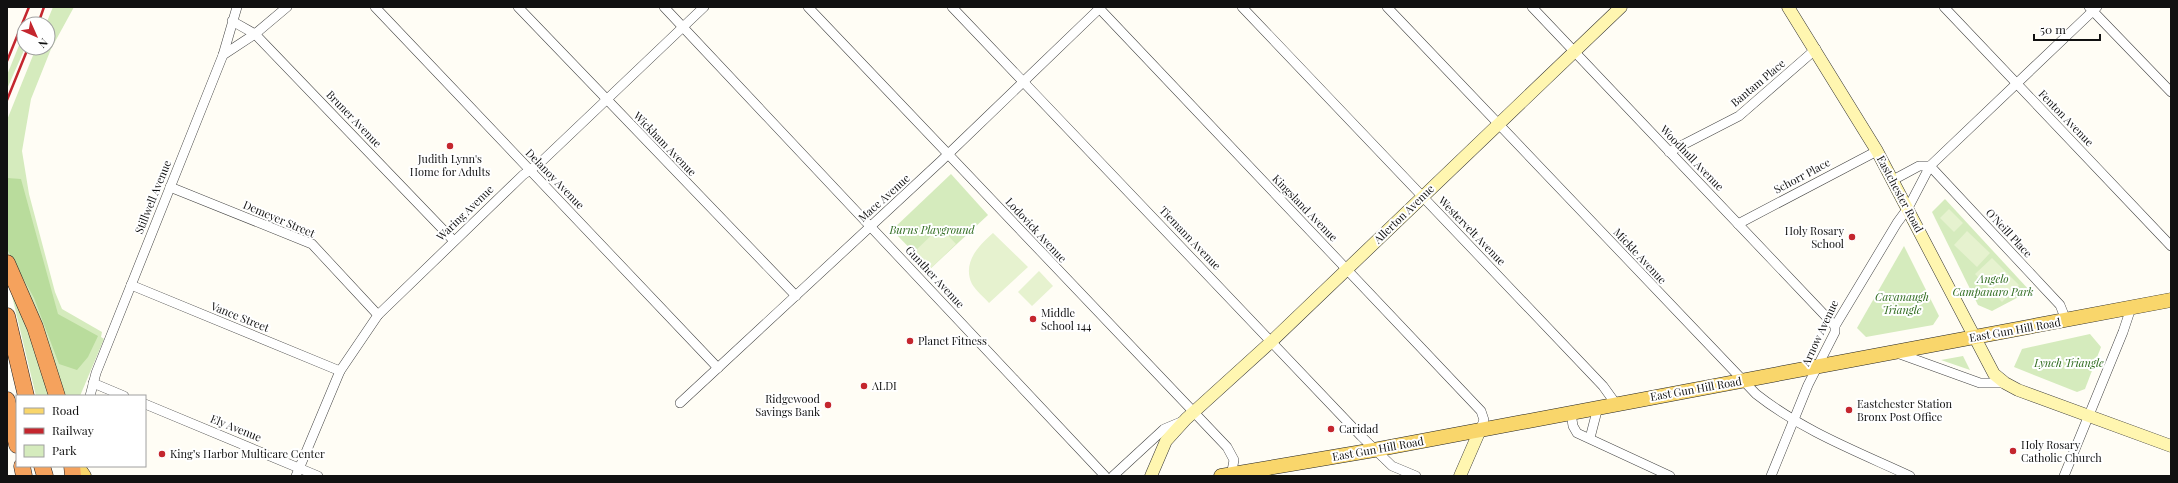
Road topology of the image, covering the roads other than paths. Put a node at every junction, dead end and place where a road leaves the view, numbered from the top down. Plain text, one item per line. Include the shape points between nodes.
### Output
1 (237, 7) edge
2 (287, 7) edge
3 (375, 7) edge
4 (518, 7) edge
5 (664, 7) edge
6 (704, 7) edge
7 (808, 7) edge
8 (952, 7) edge
9 (1242, 7) edge
10 (1387, 7) edge
11 (1532, 7) edge
12 (1621, 7) edge
13 (1788, 7) edge
14 (1944, 7) edge
15 (1099, 8) edge
16 (2093, 8) edge
17 (232, 21) junction
18 (683, 27) junction
19 (255, 34) junction
20 (1816, 49) junction
21 (1574, 52) junction
22 (223, 55) junction
23 (1023, 81) junction
24 (2017, 83) junction
25 (2171, 92) edge
26 (606, 100) junction
27 (1498, 124) junction
28 (1877, 151) junction
29 (1669, 152) junction
30 (948, 154) junction
31 (1930, 166) junction
32 (530, 170) junction
33 (1893, 180) junction
34 (170, 187) junction
35 (1422, 196) junction
36 (1908, 208) junction
37 (1738, 224) junction
38 (871, 226) junction
39 (454, 241) junction
40 (2171, 246) edge
41 (7, 263) edge
42 (1346, 268) junction
43 (131, 286) junction
44 (796, 296) junction
45 (2171, 300) edge
46 (2131, 308) junction
47 (378, 315) junction
48 (7, 316) edge
49 (2066, 320) junction
50 (1835, 326) junction
51 (1973, 337) junction
52 (1272, 342) junction
53 (1896, 352) junction
54 (1817, 367) junction
55 (718, 368) junction
56 (340, 371) junction
57 (1743, 381) junction
58 (2005, 383) junction
59 (93, 384) junction
60 (26, 395) edge
61 (57, 395) edge
62 (90, 395) edge
63 (121, 395) edge
64 (7, 400) edge
65 (680, 403) dead end
66 (146, 404) edge
67 (1616, 404) junction
68 (1598, 407) junction
69 (1571, 413) junction
70 (1190, 416) junction
71 (2088, 416) junction
72 (1793, 421) junction
73 (1480, 430) junction
74 (1590, 438) junction
75 (16, 440) edge
76 (2171, 446) edge
77 (1374, 450) junction
78 (78, 467) edge
79 (298, 472) edge
80 (84, 476) edge
81 (318, 476) edge
82 (1105, 476) edge
83 (1113, 476) edge
84 (1151, 476) edge
85 (1228, 476) edge
86 (1416, 476) edge
87 (1460, 476) edge
88 (1670, 476) edge
89 (1771, 476) edge
90 (1910, 476) edge
91 (2064, 476) edge

1 - 17 street, Stillwell Avenue
2 - 19 street
3 - 32 street, Delanoy Avenue
4 - 26 street, Wickham Avenue
5 - 18 street, Gunther Avenue
6 - 18 street, Waring Avenue
7 - 30 street, Lodovick Avenue
8 - 23 street, Tiemann Avenue
9 - 35 street, Westervelt Avenue
10 - 27 street, Mickle Avenue
11 - 21 street, Woodhull Avenue
12 - 21 main road, Allerton Avenue
13 - 20 main road, Eastchester Road
14 - 24 street, Fenton Avenue
15 - 23 street, Mace Avenue
15 - 42 street, Kingsland Avenue
16 - 24 street, Arnow Avenue
16 - 25 street
17 - 19 street, Bruner Avenue
17 - 22 street, Stillwell Avenue
18 - 26 street, Waring Avenue
18 - 38 street, Gunther Avenue
19 - 22 street
19 - 39 street, Bruner Avenue
20 - 28 main road, Eastchester Road
20 - 29 street, Bantam Place via 1739,116
21 - 27 main road, Allerton Avenue
21 - 29 street, Woodhull Avenue
22 - 34 street, Stillwell Avenue
23 - 30 street, Mace Avenue
23 - 52 street, Tiemann Avenue
24 - 31 street, Arnow Avenue
24 - 40 street, Fenton Avenue
26 - 32 street, Waring Avenue
26 - 44 street, Wickham Avenue
27 - 35 main road, Allerton Avenue
27 - 57 street, Mickle Avenue
28 - 33 main road, Eastchester Road
28 - 37 street, Schorr Place
29 - 37 street, Woodhull Avenue
30 - 38 street, Mace Avenue
30 - 70 street, Lodovick Avenue
31 - 33 street via 1918,166
31 - 36 street, Arnow Avenue
31 - 49 street, O'Neill Place via 2060,305
32 - 39 street, Waring Avenue
32 - 55 street, Delanoy Avenue
33 - 36 main road, Eastchester Road
34 - 43 street, Stillwell Avenue
34 - 47 street, Demeyer Street via 312,244
35 - 42 main road, Allerton Avenue
35 - 67 street, Westervelt Avenue via 1598,380
36 - 50 street, Arnow Avenue
36 - 51 main road, Eastchester Road
37 - 50 street, Woodhull Avenue
38 - 44 street, Mace Avenue
38 - 82 street, Gunther Avenue
39 - 47 street, Waring Avenue
41 - 61 highway via 35,327
42 - 52 main road, Allerton Avenue
42 - 73 street, Kingsland Avenue via 1481,411 1484,420
43 - 56 street, Vance Street
43 - 59 street, Stillwell Avenue
44 - 55 street, Mace Avenue
45 - 46 main road, East Gun Hill Road
46 - 49 main road, East Gun Hill Road
46 - 71 street
47 - 56 street, Waring Avenue
48 - 60 highway
49 - 51 main road, East Gun Hill Road
50 - 54 street, Arnow Avenue via 1835,332
51 - 53 main road, East Gun Hill Road
51 - 58 main road, Eastchester Road via 1991,370
52 - 70 main road, Allerton Avenue
52 - 77 street, Tiemann Avenue
53 - 54 main road, East Gun Hill Road
53 - 58 street, Eastchester Road via 1975,381
54 - 57 main road, East Gun Hill Road
54 - 72 street, Arnow Avenue
55 - 65 street, Mace Avenue
56 - 79 street, Waring Avenue
57 - 67 main road, East Gun Hill Road
57 - 72 street, Mickle Avenue
58 - 71 main road, Eastchester Road
59 - 62 street, Stillwell Avenue
59 - 63 street
64 - 75 highway
66 - 79 street, Ely Avenue
67 - 68 main road, East Gun Hill Road
68 - 69 main road, East Gun Hill Road
68 - 74 street
69 - 73 main road, East Gun Hill Road
69 - 74 street via 1577,433
70 - 83 street, Allerton Avenue via 1164,429
70 - 84 main road, Allerton Avenue via 1166,441
70 - 85 street, Lodovick Avenue via 1231,453 1234,460
71 - 76 main road, Eastchester Road
71 - 91 street
72 - 89 street, Arnow Avenue
72 - 90 street, Mickle Avenue
73 - 77 main road, East Gun Hill Road
73 - 87 main road
74 - 88 street
77 - 85 main road, East Gun Hill Road
77 - 86 street, Tiemann Avenue via 1392,466
78 - 80 main road
79 - 81 street, Ely Avenue

